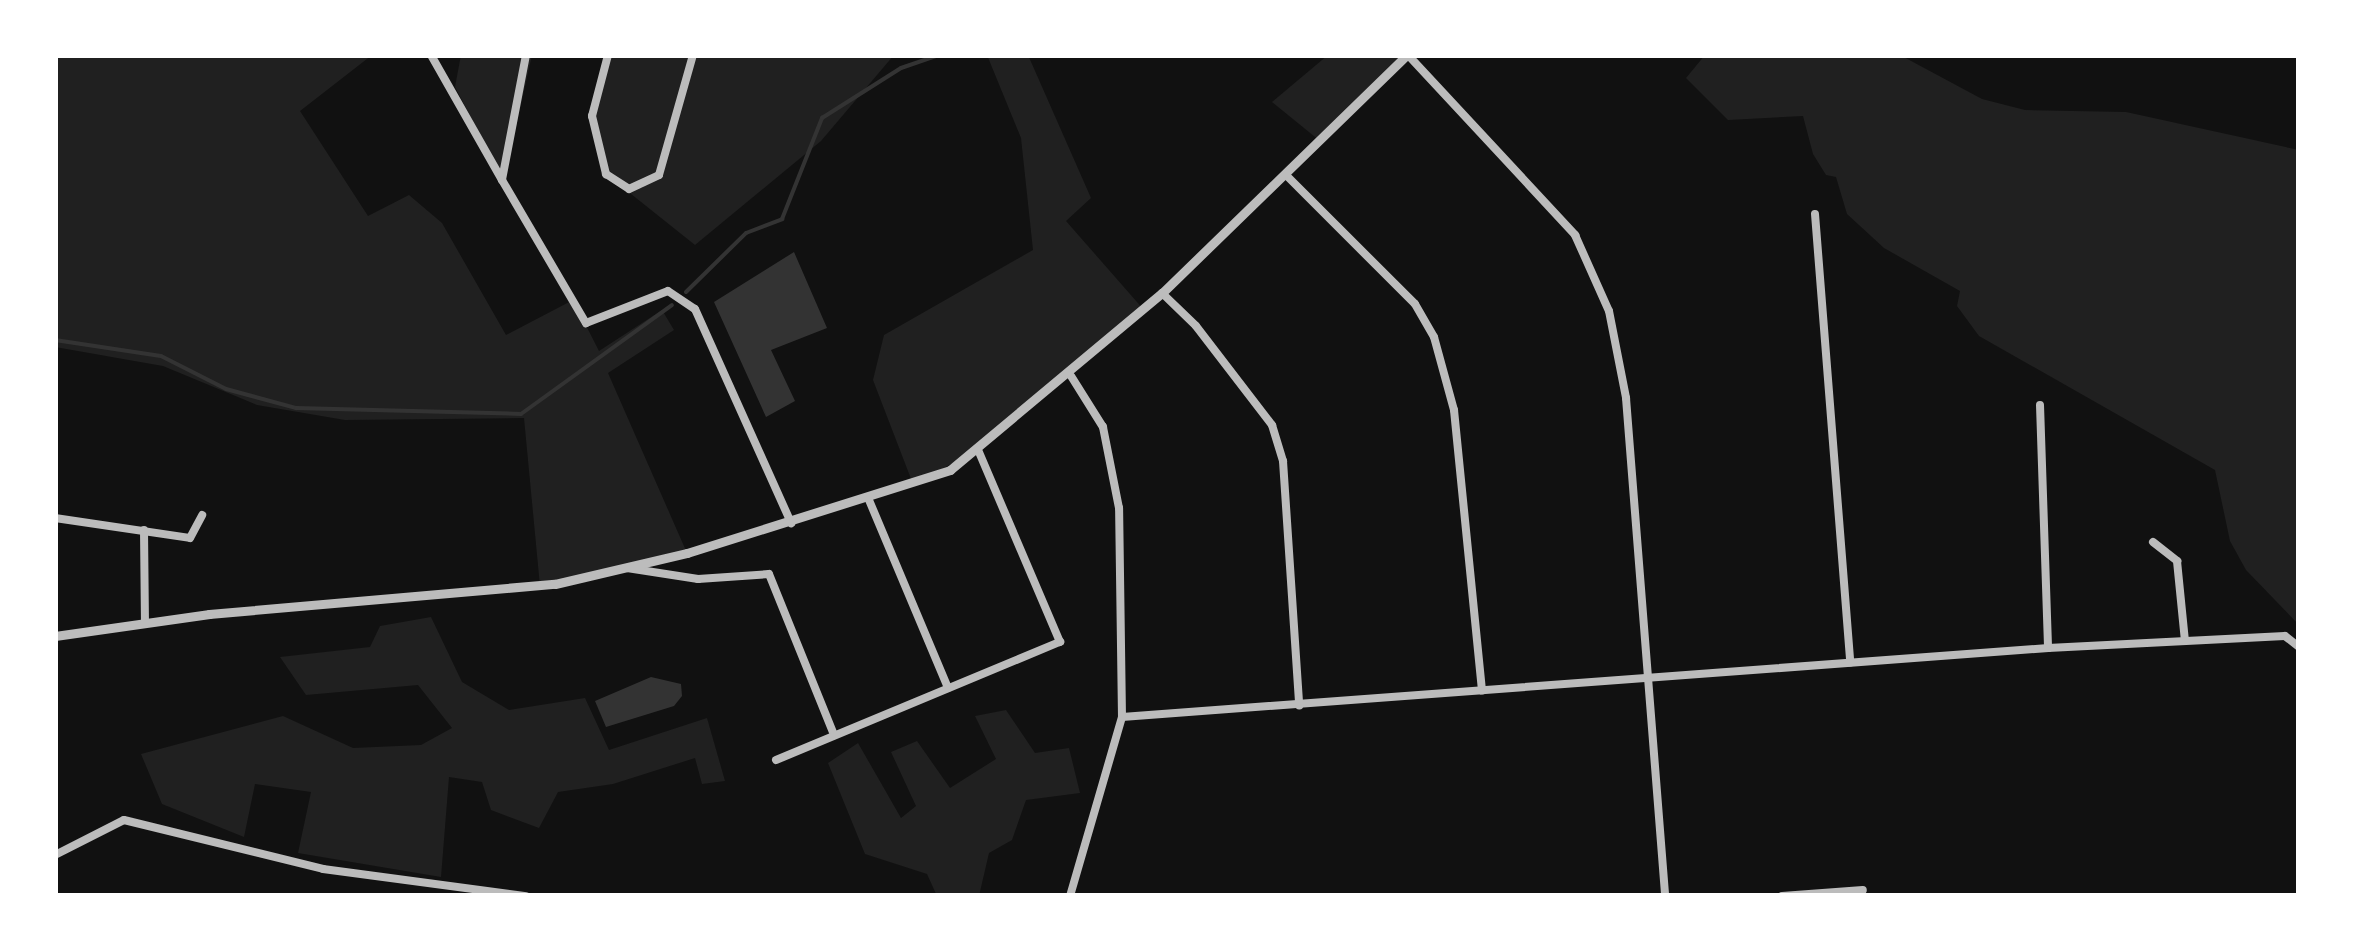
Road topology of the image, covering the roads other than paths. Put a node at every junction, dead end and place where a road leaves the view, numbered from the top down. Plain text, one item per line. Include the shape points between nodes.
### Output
1 (431, 55) edge
2 (526, 55) edge
3 (608, 55) edge
4 (693, 55) edge
5 (1407, 55) edge
6 (1286, 174) junction
7 (502, 180) junction
8 (1814, 214) dead end
9 (1162, 294) junction
10 (1070, 376) junction
11 (2040, 405) dead end
12 (978, 450) junction
13 (869, 500) junction
14 (202, 515) dead end
15 (55, 518) edge
16 (791, 523) junction
17 (144, 530) junction
18 (2153, 542) dead end
19 (627, 568) junction
20 (146, 623) junction
21 (55, 636) edge
22 (2184, 641) junction
23 (2048, 648) junction
24 (2299, 648) edge
25 (1850, 663) junction
26 (1646, 676) junction
27 (948, 688) junction
28 (1482, 692) junction
29 (1299, 705) junction
30 (1122, 718) junction
31 (834, 735) junction
32 (776, 760) dead end
33 (55, 855) edge
34 (1864, 890) dead end
35 (526, 896) edge
36 (1070, 896) edge
37 (1664, 896) edge
38 (1782, 896) edge

1 - 7 street
2 - 7 street
3 - 4 street via 592,116 606,174 629,190 659,174
5 - 6 street
5 - 26 street via 1575,234 1608,311 1626,398
6 - 9 street
6 - 28 street via 1415,304 1434,337 1454,410
7 - 16 street via 586,324 668,291 695,309
8 - 25 street
9 - 10 street
9 - 29 street via 1196,326 1272,425 1283,461
10 - 12 street
10 - 30 street via 1103,426 1116,492
11 - 23 street
12 - 13 street via 950,470
12 - 27 street via 1060,642
13 - 16 street
13 - 27 street
14 - 17 street via 190,538
15 - 17 street
16 - 19 street
17 - 20 street
18 - 22 street via 2177,561
19 - 20 street via 555,584
19 - 31 street via 698,579 768,574
20 - 21 street
22 - 23 street
22 - 24 street via 2284,636
23 - 25 street
25 - 26 street
26 - 28 street
26 - 37 street
27 - 31 street
28 - 29 street
29 - 30 street
30 - 36 street
31 - 32 street
33 - 35 street via 124,820 323,869
34 - 38 street

